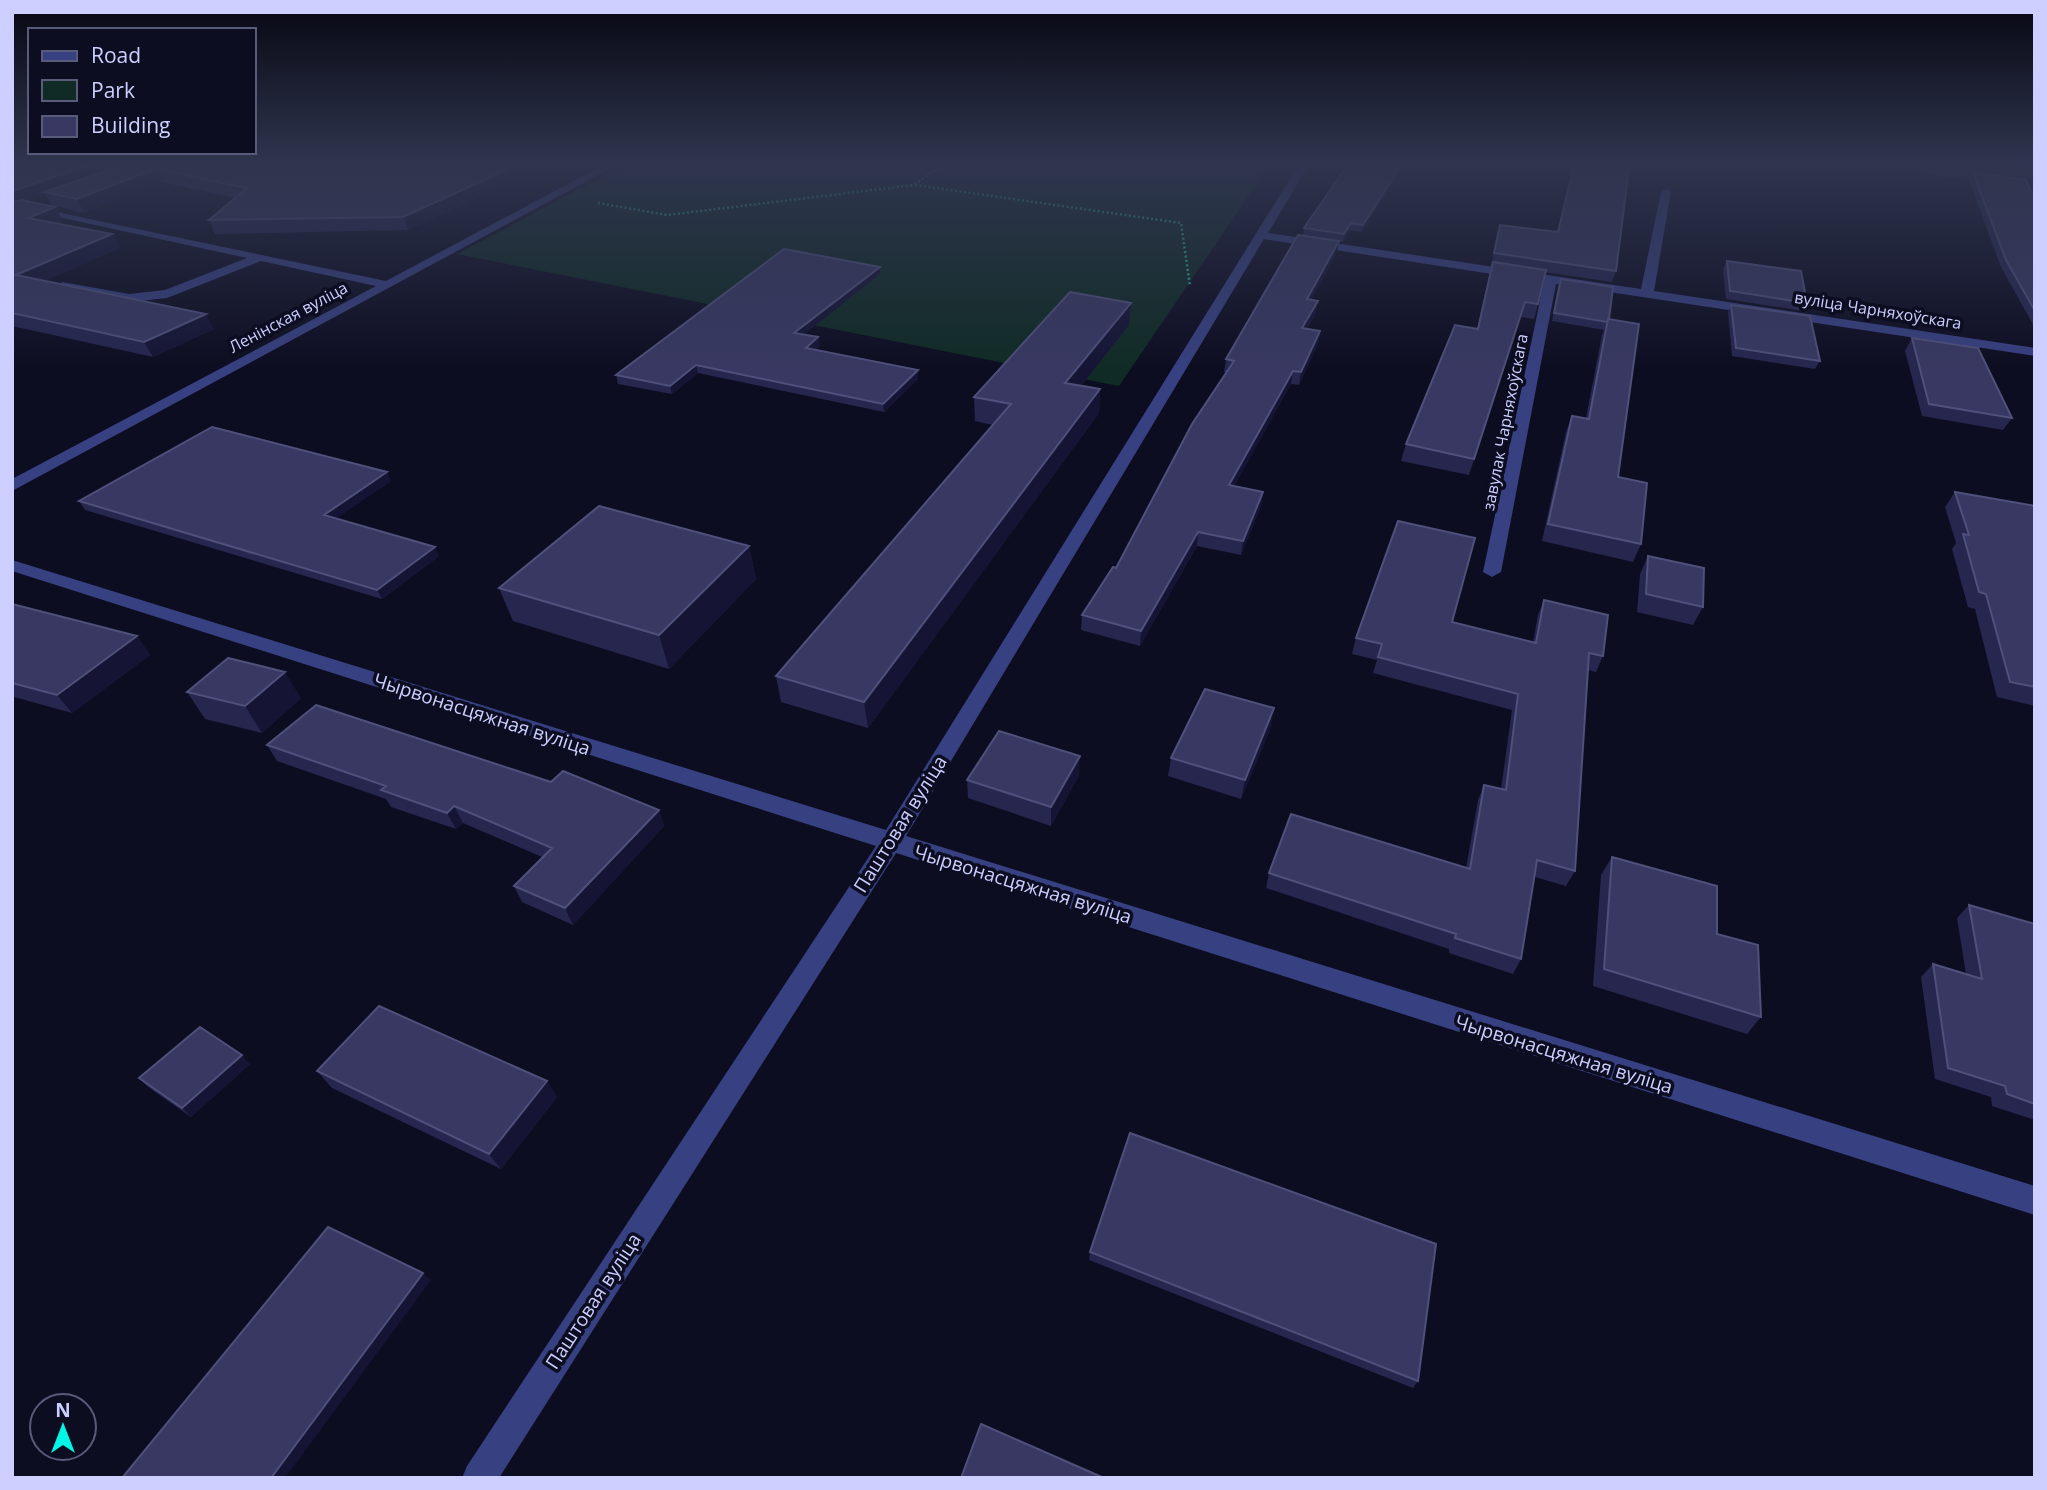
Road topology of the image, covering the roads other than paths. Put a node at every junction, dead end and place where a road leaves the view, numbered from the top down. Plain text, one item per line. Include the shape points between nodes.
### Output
1 (130, 231) edge
2 (486, 231) edge
3 (1262, 231) edge
4 (1659, 231) edge
5 (1259, 236) junction
6 (260, 257) junction
7 (1551, 278) junction
8 (385, 284) junction
9 (66, 285) edge
10 (1647, 292) junction
11 (2035, 352) edge
12 (12, 486) edge
13 (12, 565) edge
14 (1492, 572) dead end
15 (891, 842) junction
16 (2035, 1201) edge
17 (479, 1478) edge

1 - 6 street
2 - 8 street, Ленінская вуліца
3 - 5 street, Паштовая вуліца
4 - 10 street
5 - 7 street, вуліца Чарняхоўскага
5 - 15 street, Паштовая вуліца
6 - 8 street
6 - 9 street via 167,294 129,298
7 - 10 street, вуліца Чарняхоўскага
7 - 14 street, завулак Чарняхоўскага
8 - 12 street, Ленінская вуліца
10 - 11 street, вуліца Чарняхоўскага
13 - 15 street, Чырвонасцяжная вуліца
15 - 16 street, Чырвонасцяжная вуліца
15 - 17 street, Паштовая вуліца

